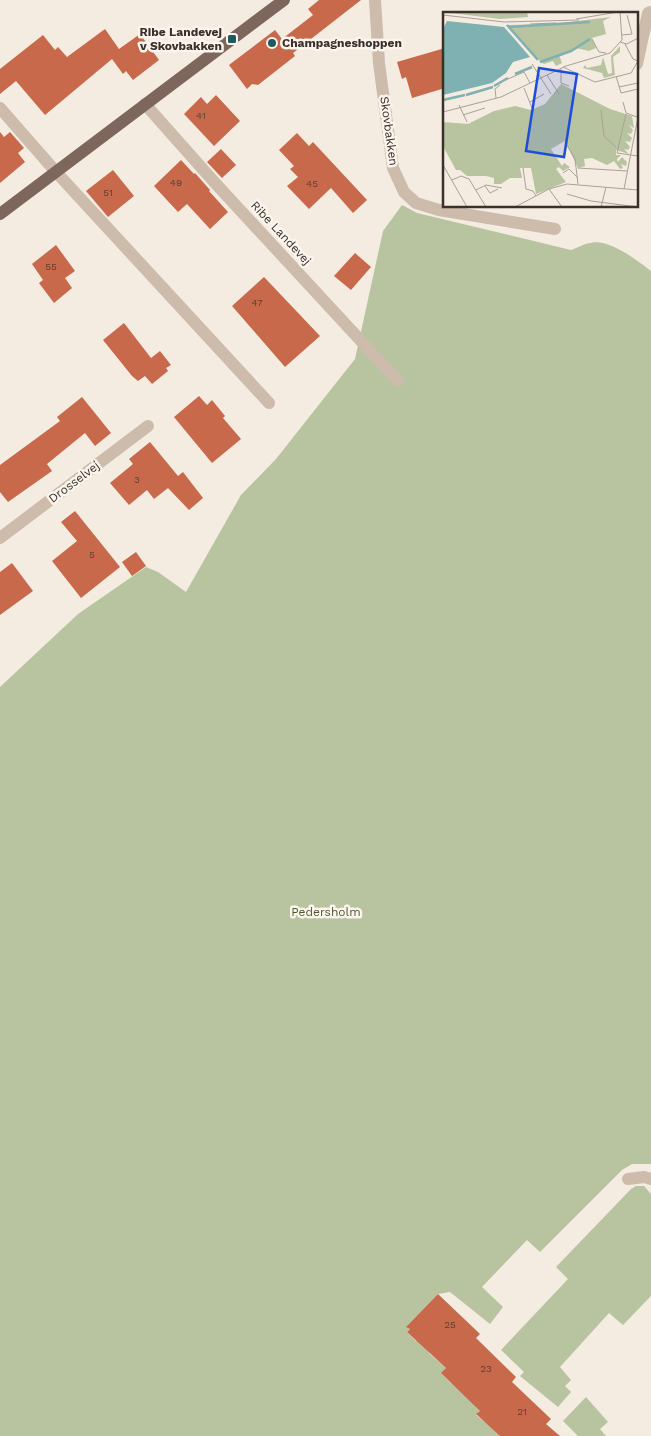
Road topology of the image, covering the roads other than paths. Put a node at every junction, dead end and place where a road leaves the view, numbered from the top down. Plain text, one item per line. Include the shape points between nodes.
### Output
1 (284, 0) edge
2 (375, 0) edge
3 (651, 12) edge
4 (638, 59) edge
5 (145, 104) junction
6 (0, 108) edge
7 (56, 172) junction
8 (0, 214) edge
9 (555, 229) dead end
10 (398, 381) dead end
11 (269, 403) dead end
12 (148, 426) dead end
13 (0, 538) edge
14 (628, 1179) dead end
15 (651, 1179) edge

1 - 5 main road
2 - 9 street, Skovbakken via 379,63 393,168 404,192 416,203 438,210
3 - 4 street via 648,13
5 - 7 main road
5 - 10 street, Ribe Landevej
6 - 7 street
7 - 8 main road
7 - 11 street
12 - 13 street, Drosselvej
14 - 15 street

